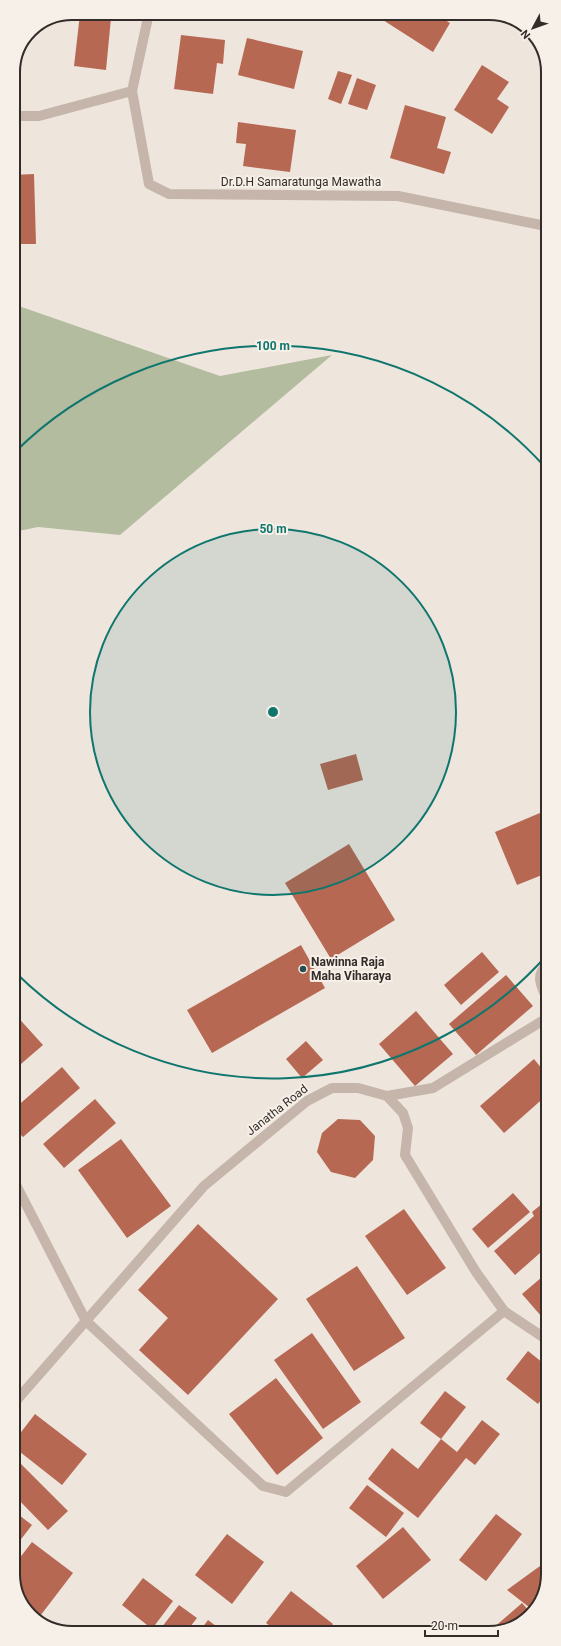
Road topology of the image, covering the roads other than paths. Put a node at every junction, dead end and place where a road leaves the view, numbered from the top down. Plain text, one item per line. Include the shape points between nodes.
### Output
1 (147, 20) edge
2 (132, 91) junction
3 (20, 116) edge
4 (541, 225) edge
5 (541, 972) edge
6 (541, 986) edge
7 (541, 1022) edge
8 (387, 1096) junction
9 (20, 1193) edge
10 (504, 1311) junction
11 (86, 1321) junction
12 (541, 1335) edge
13 (20, 1396) edge

1 - 2 street
2 - 3 street via 39,116
2 - 4 street, Dr.D.H Samaratunga Mawatha via 149,184 169,194 398,196
5 - 6 street
7 - 8 street via 433,1088
8 - 10 street, Janatha Road via 404,1113 408,1128 405,1156 476,1272
8 - 11 street, Janatha Road via 358,1088 332,1088 307,1101 204,1186
9 - 11 street
10 - 11 street via 286,1492 263,1486
10 - 12 street, Janatha Road
11 - 13 street, Janatha Road

